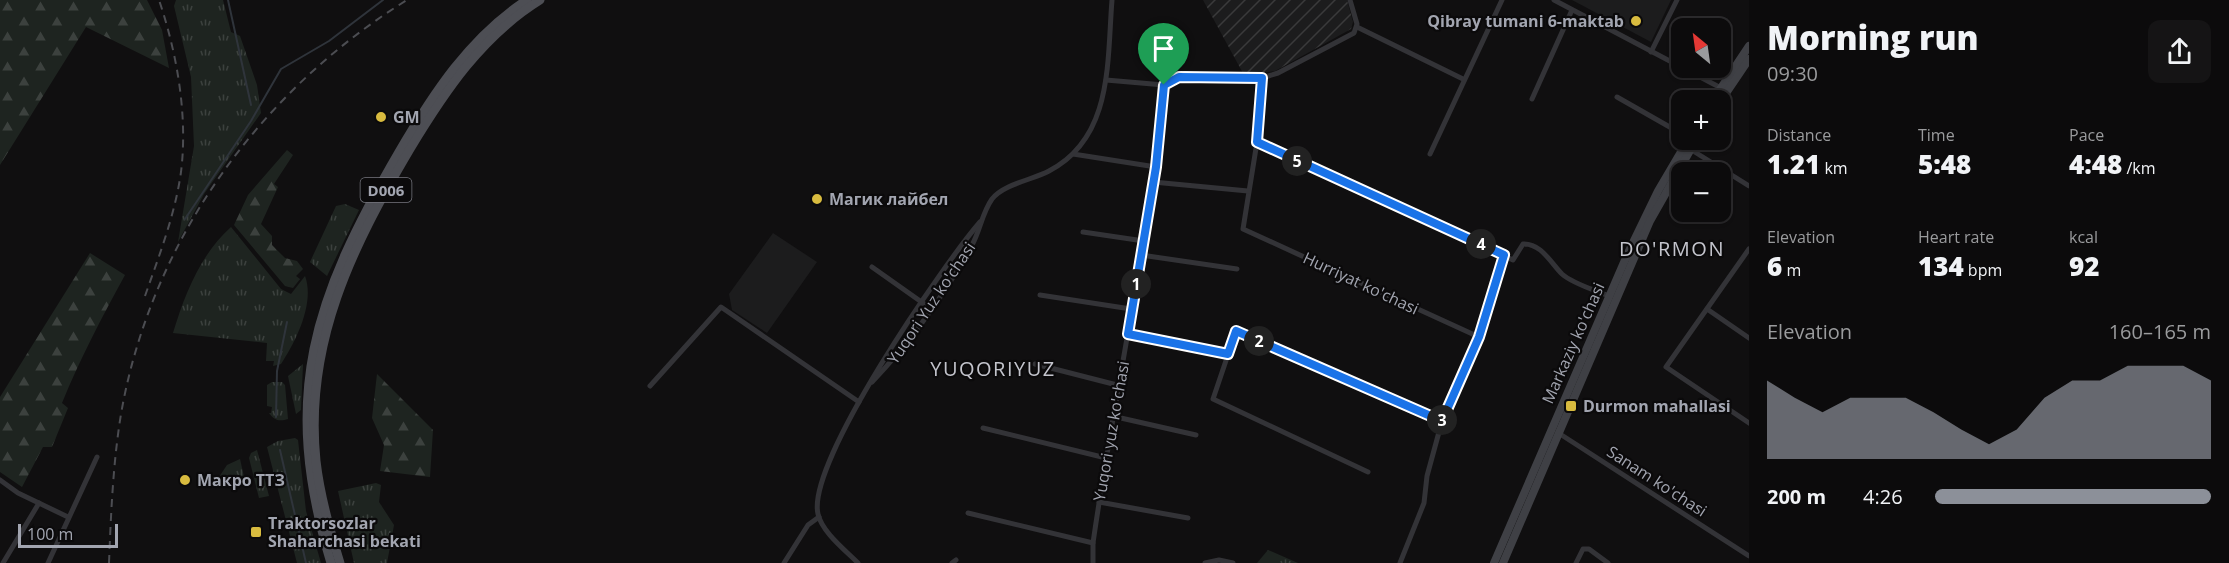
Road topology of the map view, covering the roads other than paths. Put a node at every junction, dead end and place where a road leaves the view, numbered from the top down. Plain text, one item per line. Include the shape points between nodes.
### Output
1 (527, 0) edge
2 (540, 0) edge
3 (1112, 0) edge
4 (1350, 0) edge
5 (1502, 0) edge
6 (1554, 0) edge
7 (1677, 0) edge
8 (1572, 10) junction
9 (1357, 27) junction
10 (1749, 46) edge
11 (1651, 52) junction
12 (1749, 59) edge
13 (1262, 78) junction
14 (1463, 79) junction
15 (1106, 80) junction
16 (1164, 85) junction
17 (1721, 88) joint
18 (1728, 90) edge
19 (1617, 97) dead end
20 (1532, 99) dead end
21 (1671, 128) edge
22 (1257, 142) junction
23 (1687, 150) edge
24 (1702, 150) edge
25 (1073, 154) junction
26 (1430, 154) dead end
27 (1156, 167) junction
28 (1153, 182) junction
29 (1749, 186) edge
30 (1248, 191) junction
31 (983, 219) junction
32 (1083, 232) dead end
33 (1144, 241) junction
34 (1749, 249) edge
35 (1141, 255) junction
36 (1504, 255) junction
37 (872, 267) dead end
38 (1237, 269) dead end
39 (1040, 295) dead end
40 (1612, 298) junction
41 (922, 303) junction
42 (930, 308) junction
43 (1131, 309) junction
44 (1707, 309) junction
45 (1128, 334) junction
46 (1479, 337) junction
47 (1749, 338) edge
48 (1228, 354) junction
49 (1035, 363) dead end
50 (872, 382) junction
51 (1117, 385) junction
52 (650, 386) dead end
53 (859, 402) junction
54 (1112, 416) junction
55 (1442, 421) junction
56 (1749, 423) edge
57 (310, 424) junction
58 (983, 428) dead end
59 (1551, 429) junction
60 (1560, 434) junction
61 (1196, 435) dead end
62 (97, 456) dead end
63 (1106, 458) junction
64 (1368, 472) dead end
65 (0, 480) edge
66 (1520, 501) junction
67 (1099, 502) junction
68 (39, 503) junction
69 (1528, 506) junction
70 (968, 513) dead end
71 (68, 517) junction
72 (819, 518) junction
73 (1188, 518) dead end
74 (1093, 543) junction
75 (1749, 556) edge
76 (3, 563) edge
77 (48, 563) edge
78 (331, 563) edge
79 (340, 563) edge
80 (784, 563) edge
81 (858, 563) edge
82 (1093, 563) edge
83 (1205, 563) edge
84 (1233, 563) edge
85 (1400, 563) edge
86 (1494, 563) edge
87 (1503, 563) edge
88 (1576, 563) edge
89 (1608, 563) edge

1 - 57 main road, D006 via 484,35 446,79 418,119 358,224 321,316 311,364
2 - 57 main road, D006 via 499,30 455,80 366,225 330,312
3 - 15 street, Yuqori Yuz ko'chasi
4 - 9 street
5 - 14 street
6 - 8 street
7 - 11 street
8 - 11 street
8 - 20 street
9 - 13 street via 1354,33
9 - 14 street
10 - 17 street
11 - 17 street
12 - 18 street
13 - 16 street via 1179,77
13 - 22 street
14 - 26 street
15 - 16 street
15 - 25 street, Yuqori Yuz ko'chasi via 1095,123
16 - 27 street, Yuqori yuz ko'chasi
19 - 21 street
22 - 30 street
22 - 36 street
23 - 40 street, Markaziy ko'chasi
24 - 29 street
25 - 27 street
25 - 31 street, Yuqori Yuz ko'chasi via 1057,167 993,198
27 - 28 street, Yuqori yuz ko'chasi
28 - 30 street
28 - 33 street, Yuqori yuz ko'chasi
30 - 46 street, Hurriyat ko'chasi via 1243,229
31 - 41 street, Yuqori Yuz ko'chasi
31 - 42 street, Yuqori Yuz ko'chasi via 973,244
32 - 33 street
33 - 35 street, Yuqori yuz ko'chasi
34 - 44 street
35 - 38 street
35 - 43 street, Yuqori yuz ko'chasi
36 - 40 street via 1513,260 1527,243 1550,257 1564,276
36 - 46 street
37 - 41 street
39 - 43 street
40 - 59 street, Markaziy ko'chasi
40 - 60 street, Markaziy ko'chasi
41 - 42 street
41 - 50 street, Yuqori Yuz ko'chasi
42 - 50 street, Yuqori Yuz ko'chasi
43 - 45 street, Yuqori yuz ko'chasi
44 - 47 street
44 - 56 street via 1666,367
45 - 48 street
45 - 51 street, Yuqori yuz ko'chasi
46 - 55 street
48 - 55 street via 1236,331
48 - 64 street via 1213,399
49 - 51 street
50 - 53 street, Yuqori Yuz ko'chasi
51 - 54 street, Yuqori yuz ko'chasi
52 - 53 street via 721,307
53 - 72 street, Yuqori Yuz ko'chasi via 829,460 818,503
54 - 61 street
54 - 63 street, Yuqori yuz ko'chasi
55 - 85 street via 1424,503
57 - 78 main road, D006 via 311,485
57 - 79 main road, D006
58 - 63 street
59 - 60 street, Sanam ko'chasi
59 - 66 street, Markaziy ko'chasi
60 - 69 street, Markaziy ko'chasi
60 - 75 street, Sanam ko'chasi
62 - 71 street
63 - 67 street, Yuqori yuz ko'chasi
65 - 68 street
66 - 69 street
66 - 86 street, Markaziy ko'chasi
67 - 73 street
67 - 74 street, Yuqori yuz ko'chasi
68 - 71 street
68 - 76 street
69 - 87 street, Markaziy ko'chasi
70 - 74 street
71 - 77 street
72 - 80 street via 808,525
72 - 81 street
74 - 82 street, Yuqori yuz ko'chasi
83 - 84 street
88 - 89 street via 1581,551 1589,549

